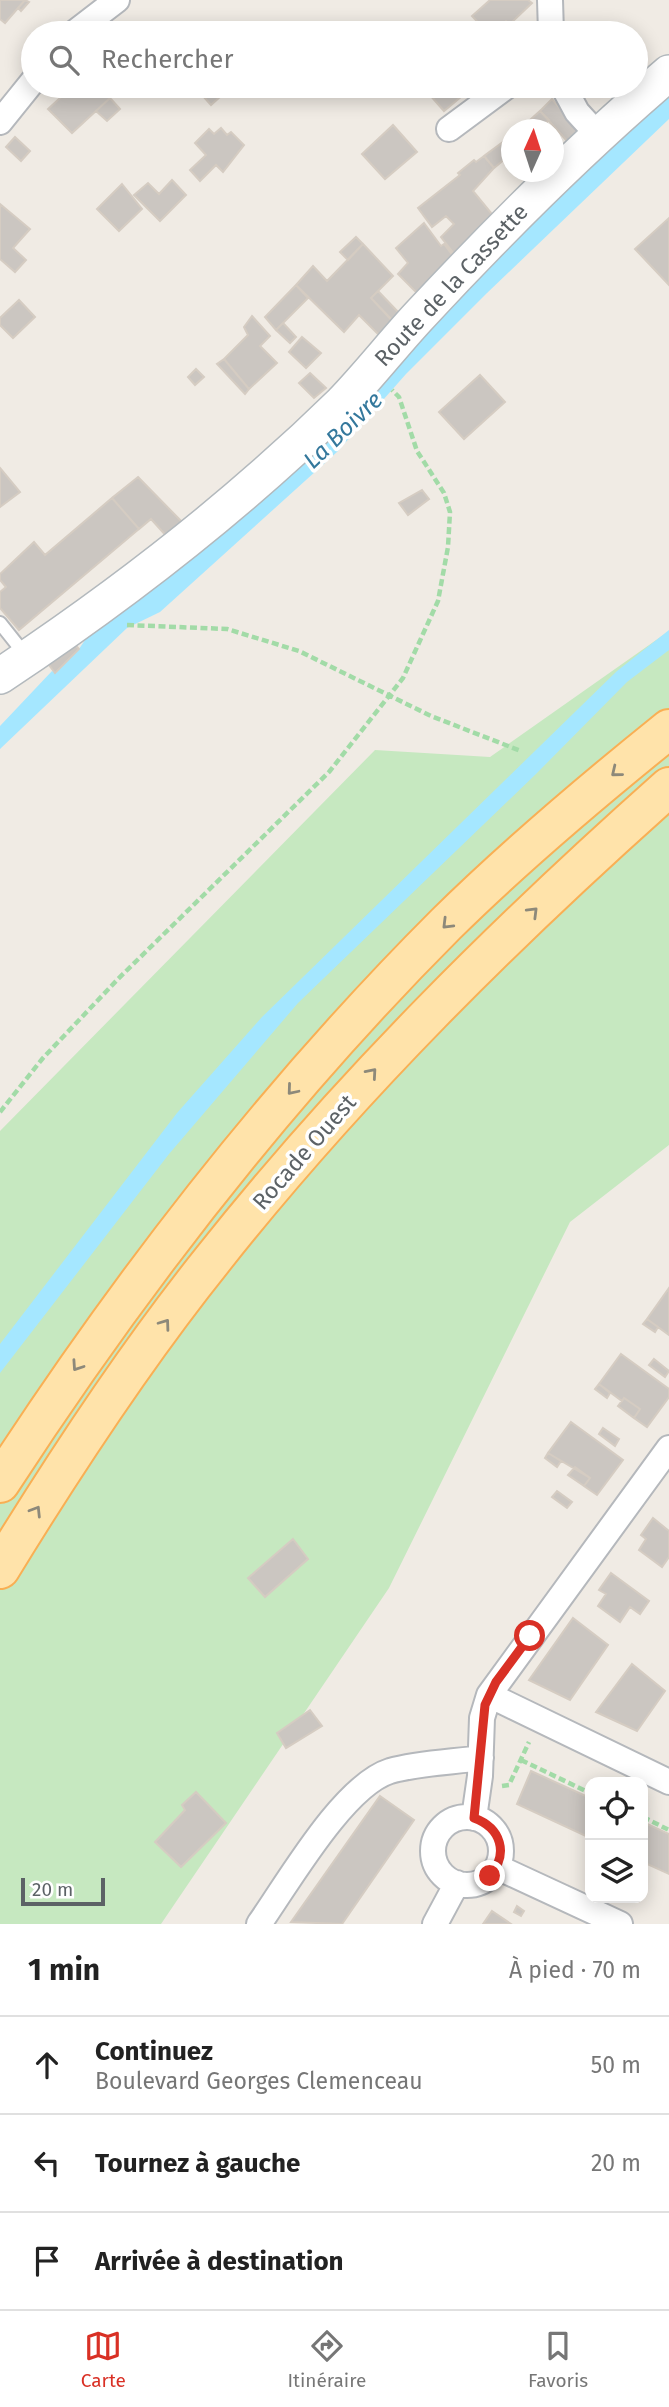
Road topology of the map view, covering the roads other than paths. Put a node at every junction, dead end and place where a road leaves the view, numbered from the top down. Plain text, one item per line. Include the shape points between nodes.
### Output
1 (117, 0) edge
2 (550, 0) edge
3 (90, 21) edge
4 (551, 21) edge
5 (669, 73) edge
6 (648, 91) edge
7 (21, 96) edge
8 (491, 98) edge
9 (569, 98) edge
10 (640, 98) edge
11 (0, 122) edge
12 (449, 129) dead end
13 (598, 135) junction
14 (0, 622) edge
15 (14, 666) edge
16 (669, 729) edge
17 (669, 786) edge
18 (669, 1448) edge
19 (0, 1483) edge
20 (0, 1569) edge
21 (489, 1695) junction
22 (481, 1758) junction
23 (669, 1782) edge
24 (474, 1818) junction
25 (497, 1867) junction
26 (457, 1883) junction
27 (259, 1924) edge
28 (435, 1924) edge
29 (620, 1924) edge

1 - 3 street
2 - 4 street
5 - 6 street, Route de la Cassette
7 - 11 street
8 - 12 street
9 - 13 street
10 - 13 street, Route de la Cassette
13 - 15 street, Route de la Cassette via 419,316 343,401 271,469 176,551
14 - 15 lane
16 -> 19 main road, Rocade Ouest via 587,796 447,923 295,1086 91,1345
20 -> 17 main road, Rocade Ouest via 65,1462 212,1259 384,1060 578,868
18 - 21 street
21 - 22 street via 482,1718
21 - 23 street
22 - 24 street
22 - 27 street via 390,1772 362,1787 337,1814
24 - 25 street via 484,1821 498,1837
24 - 26 street via 452,1821 436,1837 433,1848 439,1870
25 - 26 street via 480,1882
25 - 29 street
26 - 28 street

